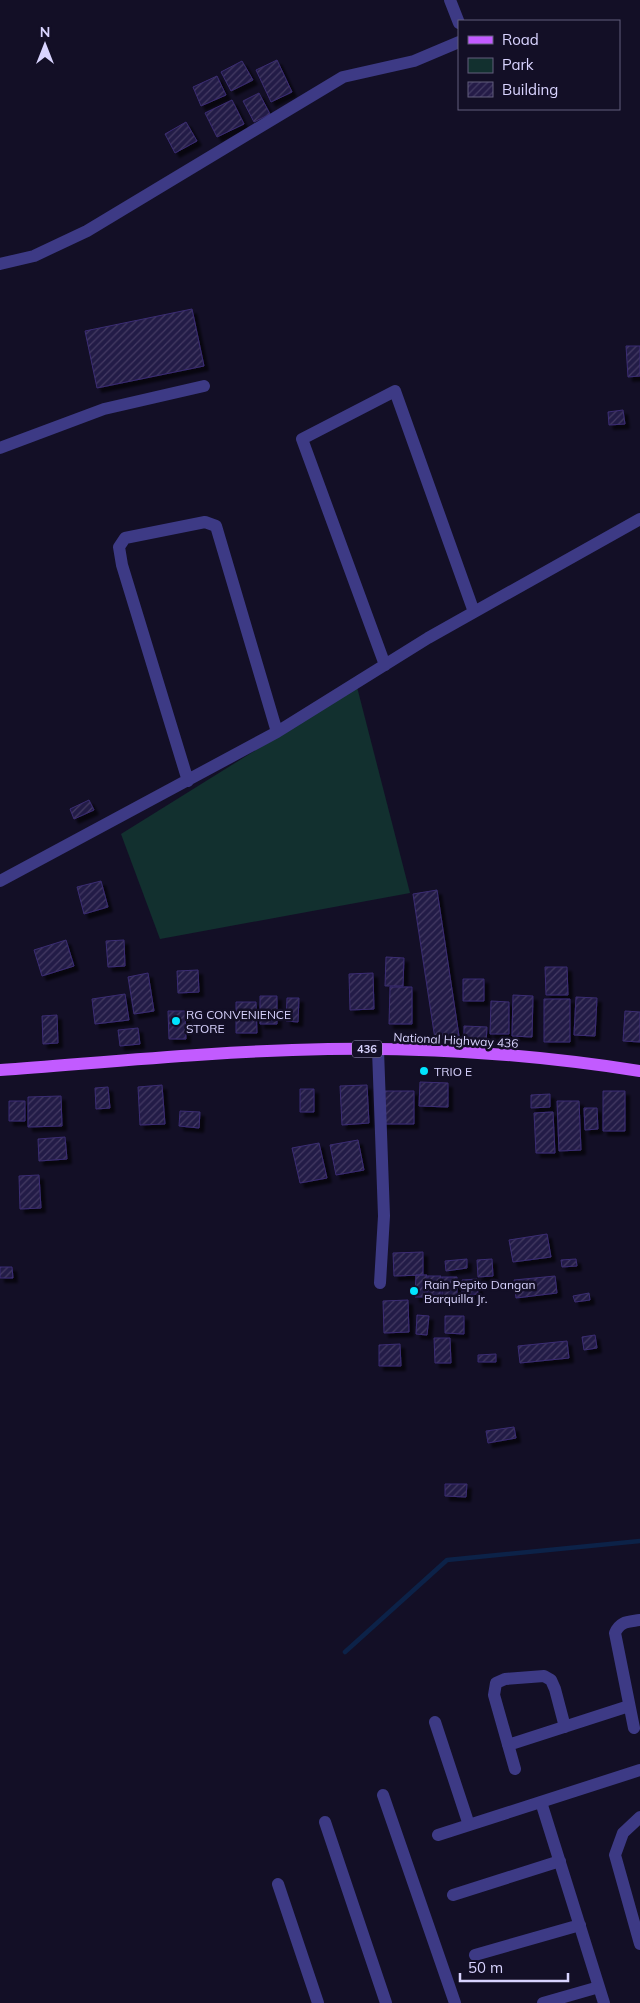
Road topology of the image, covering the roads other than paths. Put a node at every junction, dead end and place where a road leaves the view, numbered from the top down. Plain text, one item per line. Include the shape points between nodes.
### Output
1 (450, 0) edge
2 (458, 20) edge
3 (458, 42) edge
4 (0, 264) edge
5 (204, 386) dead end
6 (0, 448) edge
7 (640, 519) edge
8 (474, 612) junction
9 (385, 665) junction
10 (277, 732) junction
11 (188, 782) junction
12 (0, 882) edge
13 (378, 1050) junction
14 (0, 1070) edge
15 (640, 1071) edge
16 (380, 1283) dead end
17 (640, 1620) edge
18 (629, 1706) junction
19 (435, 1722) dead end
20 (565, 1726) junction
21 (634, 1728) dead end
22 (508, 1745) junction
23 (515, 1769) dead end
24 (640, 1770) edge
25 (383, 1795) dead end
26 (542, 1802) junction
27 (640, 1817) edge
28 (325, 1822) dead end
29 (469, 1825) junction
30 (438, 1835) dead end
31 (560, 1861) junction
32 (278, 1884) dead end
33 (453, 1895) dead end
34 (580, 1925) junction
35 (640, 1944) edge
36 (475, 1955) dead end
37 (599, 1987) junction
38 (318, 2003) edge
39 (386, 2003) edge
40 (455, 2003) edge
41 (543, 2003) edge
42 (604, 2003) edge

1 - 2 street
3 - 4 street via 414,61 343,77 87,231 34,256
5 - 6 street via 104,409
7 - 8 street
8 - 9 street
8 - 9 street via 395,391 302,439
9 - 10 street
10 - 11 street
10 - 11 street via 216,526 205,522 125,538 119,547 122,566
11 - 12 street
13 - 14 main road, National Highway 436 / 436 via 198,1054
13 - 15 main road, National Highway 436 / 436 via 466,1053
13 - 16 street via 384,1216
17 - 18 street via 623,1622 615,1634
18 - 20 street
18 - 21 street
19 - 29 street
20 - 22 street
20 - 22 street via 550,1680 544,1676 505,1679 496,1683 494,1695
22 - 23 street
24 - 26 street
25 - 40 street
26 - 29 street
26 - 31 street
27 - 35 street via 623,1833 615,1855
28 - 39 street
29 - 30 street
31 - 33 street
31 - 34 street
32 - 38 street
34 - 36 street
34 - 37 street
37 - 41 street
37 - 42 street

